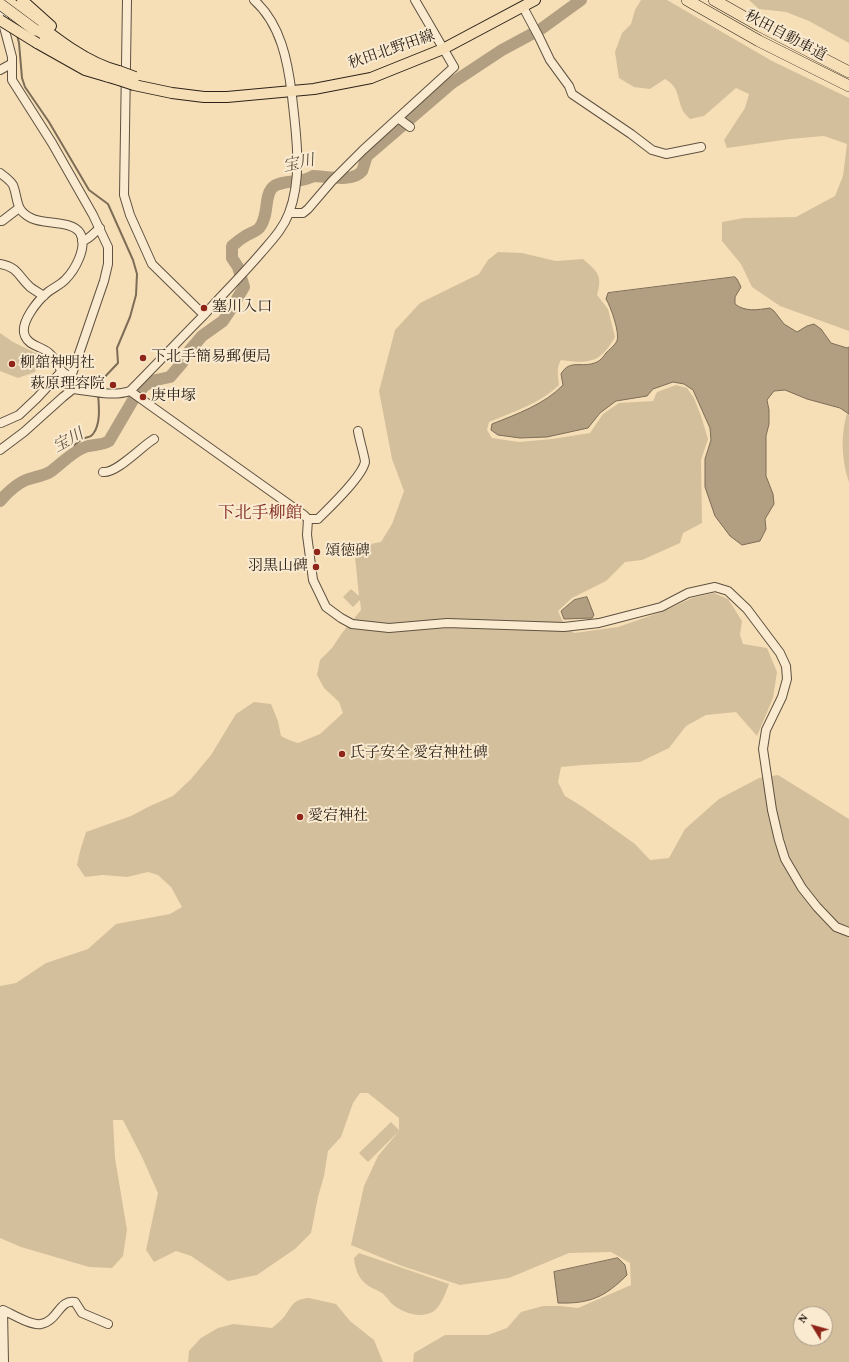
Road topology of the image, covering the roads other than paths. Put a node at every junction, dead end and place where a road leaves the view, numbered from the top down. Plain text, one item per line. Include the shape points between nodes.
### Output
1 (4, 0) edge
2 (7, 0) edge
3 (22, 0) edge
4 (127, 0) edge
5 (254, 0) edge
6 (415, 0) edge
7 (535, 0) edge
8 (687, 0) edge
9 (714, 0) edge
10 (0, 4) edge
11 (523, 7) junction
12 (0, 20) edge
13 (37, 23) junction
14 (443, 49) junction
15 (11, 64) junction
16 (0, 70) edge
17 (849, 72) edge
18 (108, 76) junction
19 (119, 76) junction
20 (849, 86) edge
21 (291, 92) junction
22 (398, 118) junction
23 (410, 127) dead end
24 (701, 147) dead end
25 (0, 172) edge
26 (19, 208) junction
27 (289, 213) junction
28 (0, 221) edge
29 (100, 228) junction
30 (82, 241) junction
31 (0, 264) edge
32 (44, 296) junction
33 (204, 315) junction
34 (62, 371) junction
35 (71, 377) junction
36 (73, 389) junction
37 (134, 394) junction
38 (1, 424) dead end
39 (358, 432) dead end
40 (154, 439) dead end
41 (0, 450) edge
42 (103, 472) dead end
43 (308, 519) junction
44 (849, 932) edge
45 (108, 1324) dead end
46 (4, 1362) edge

1 - 15 street via 4,27 12,57
2 - 13 main road
3 - 13 main road
4 - 33 street via 124,195 130,216 152,264
5 - 21 street via 267,14 276,30 283,49
6 - 14 street
7 - 11 main road, 秋田北野田線
8 - 20 highway, 秋田自動車道 via 759,41
9 - 17 highway, 秋田自動車道
10 - 13 highway, bridge
11 - 14 main road, 秋田北野田線
11 - 24 street via 550,60 572,94 652,150 666,154
12 - 18 main road, 秋田北野田線, bridge via 85,70
13 - 18 highway via 65,52
13 - 19 main road
14 - 21 main road, 秋田北野田線 via 371,78
14 - 22 street via 454,67
15 - 16 street
15 - 29 street via 12,80 52,143
18 - 19 main road, 秋田北野田線
19 - 21 main road, 秋田北野田線, bridge via 173,88 247,96
21 - 27 street via 297,168
22 - 23 street
22 - 27 street via 332,181 308,209 303,213
25 - 26 street via 12,185
26 - 28 street
26 - 30 street via 41,222 70,226 79,232
27 - 33 street via 279,232 237,282
29 - 30 street via 86,241
29 - 35 street via 108,247 108,264
30 - 32 street via 80,256 74,268 65,280
31 - 32 street via 16,270 30,287
32 - 34 street via 26,320 25,336 33,345 49,353
33 - 37 street
34 - 35 street
34 - 38 street via 19,415
35 - 36 street
36 - 37 street
36 - 41 street
37 - 43 street via 274,492
39 - 43 street via 364,462 360,472 318,519
40 - 42 street via 107,473
43 - 44 street via 307,535 312,580 326,606 352,624 389,628 447,623 564,627 599,623 661,607 688,593 714,587 728,590 747,608 780,653 786,666 787,679 782,697 766,730 763,749 772,810 785,859 817,907 836,926
45 - 46 street via 82,1313 75,1302 71,1301 60,1307 54,1319 40,1325 3,1310

